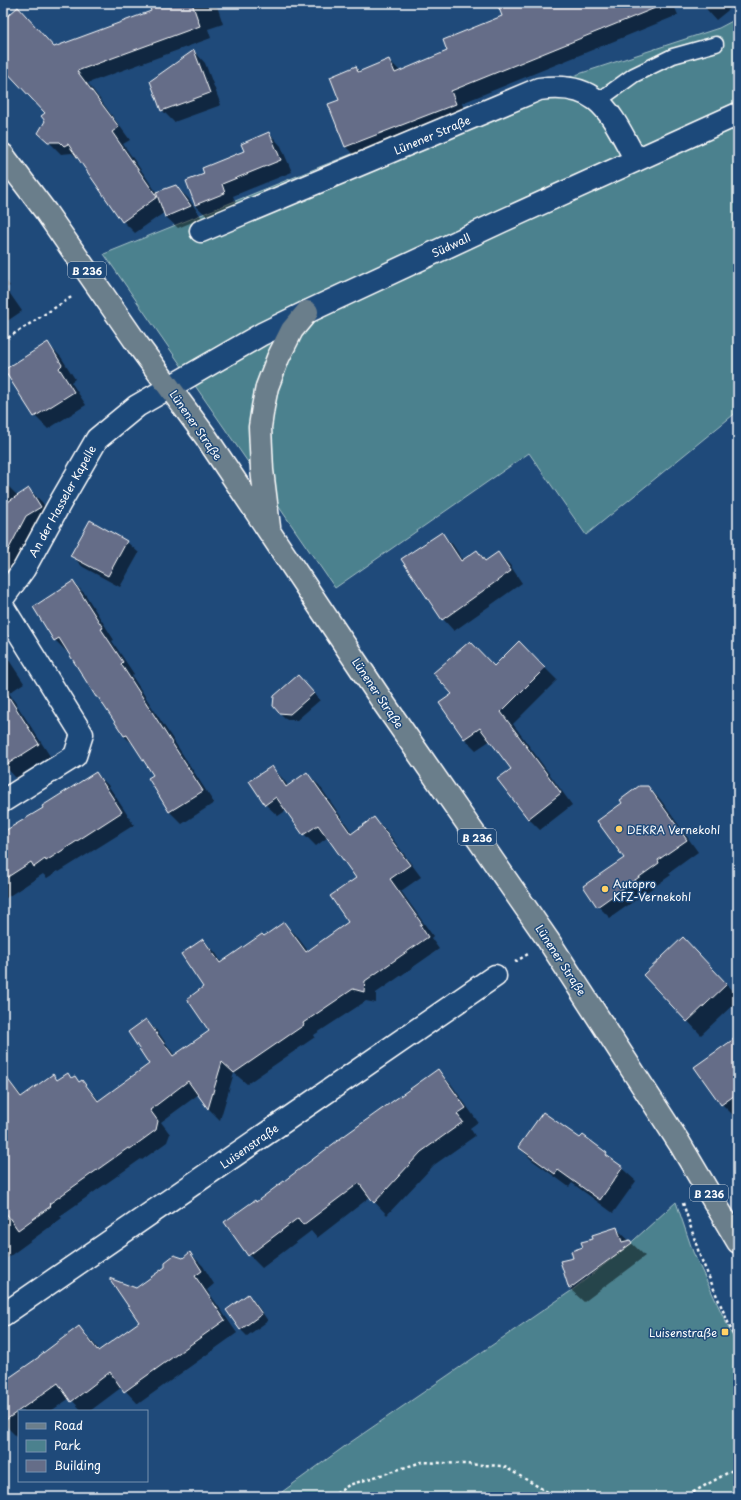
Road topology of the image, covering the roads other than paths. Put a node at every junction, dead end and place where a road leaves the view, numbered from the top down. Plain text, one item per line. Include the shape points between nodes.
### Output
1 (716, 44) dead end
2 (598, 101) junction
3 (738, 114) edge
4 (3, 154) edge
5 (636, 160) junction
6 (201, 231) dead end
7 (307, 312) junction
8 (170, 387) junction
9 (270, 533) junction
10 (3, 598) edge
11 (3, 607) edge
12 (3, 801) edge
13 (495, 976) road end
14 (738, 1242) edge
15 (3, 1316) edge

1 - 2 lane via 674,56 634,75
2 - 5 street, Lünener Straße via 608,112
2 - 6 street, Lünener Straße via 584,92 569,88 539,89
3 - 5 street, Südwall
4 - 8 main road, Lünener Straße / B 236
5 - 7 street, Südwall
7 - 8 street, Südwall via 262,334
7 - 9 main road, B 236 via 292,330 278,358 267,387 263,407 260,427 262,470
8 - 9 main road, Lünener Straße / B 236
8 - 10 street, An der Hasseler Kapelle via 137,406 97,439 24,569
9 - 14 main road, Lünener Straße / B 236 via 385,705 548,940 680,1144
11 - 12 street via 82,734 75,756
13 - 15 street, Luisenstraße

